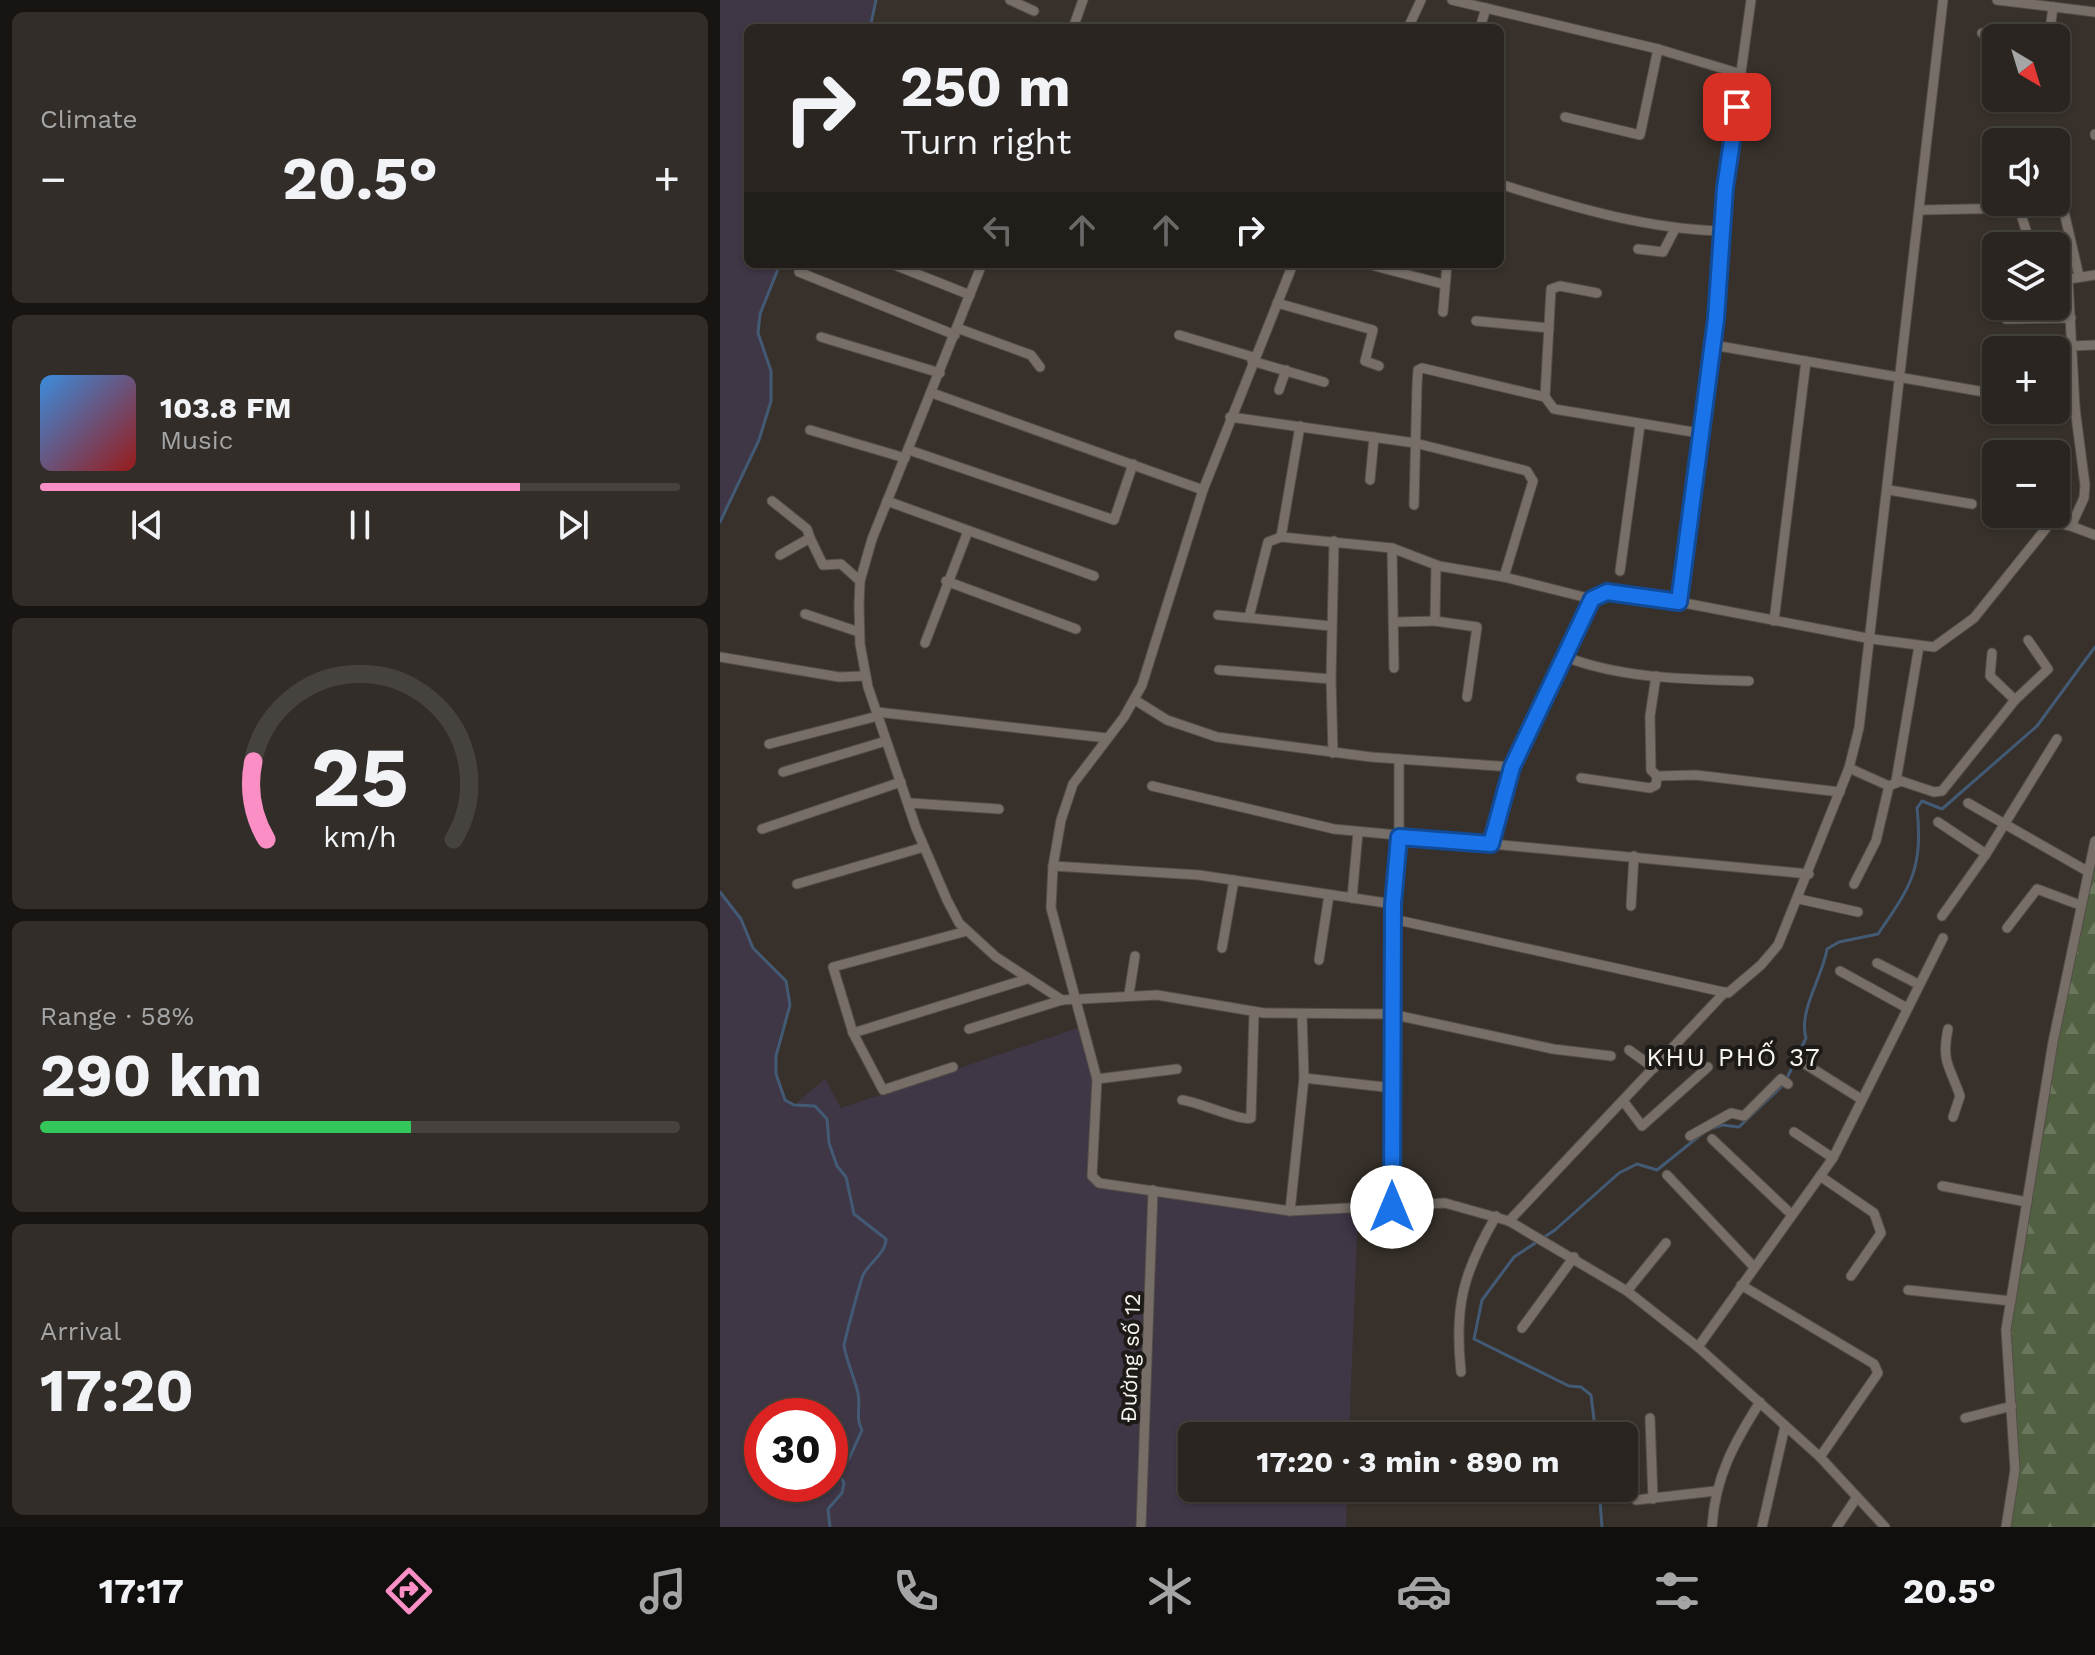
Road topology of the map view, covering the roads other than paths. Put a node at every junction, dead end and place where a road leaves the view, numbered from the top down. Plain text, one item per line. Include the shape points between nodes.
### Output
1 (1010, 0) edge
2 (1083, 0) edge
3 (1421, 0) edge
4 (1452, 0) edge
5 (1751, 0) edge
6 (1943, 0) edge
7 (1997, 0) edge
8 (2053, 7) junction
9 (1486, 8) junction
10 (1034, 11) dead end
11 (2095, 12) edge
12 (1074, 24) edge
13 (1410, 24) edge
14 (1481, 24) edge
15 (2051, 24) edge
16 (1658, 49) junction
17 (1741, 74) junction
18 (1565, 117) dead end
19 (1504, 185) edge
20 (1920, 210) junction
21 (2065, 216) edge
22 (1675, 229) junction
23 (1722, 231) junction
24 (2027, 232) edge
25 (1638, 249) dead end
26 (902, 268) edge
27 (980, 268) edge
28 (1291, 268) edge
29 (1382, 268) edge
30 (1446, 268) edge
31 (799, 272) dead end
32 (2095, 275) edge
33 (2079, 276) junction
34 (2070, 278) edge
35 (1443, 284) junction
36 (1597, 293) dead end
37 (970, 295) junction
38 (1277, 303) junction
39 (2070, 305) edge
40 (1443, 312) dead end
41 (2071, 318) joint
42 (1476, 321) dead end
43 (1549, 328) junction
44 (956, 331) junction
45 (1179, 335) dead end
46 (821, 337) dead end
47 (1713, 345) junction
48 (2095, 345) edge
49 (2072, 346) junction
50 (1253, 359) junction
51 (1806, 361) junction
52 (1379, 366) dead end
53 (1040, 367) dead end
54 (1286, 370) junction
55 (940, 373) junction
56 (1899, 376) junction
57 (1324, 382) dead end
58 (1279, 390) dead end
59 (1982, 391) edge
60 (932, 393) junction
61 (1545, 397) junction
62 (2070, 407) edge
63 (2075, 408) junction
64 (1230, 417) junction
65 (1640, 425) junction
66 (1300, 426) junction
67 (810, 430) dead end
68 (1699, 433) junction
69 (1374, 437) junction
70 (1415, 443) junction
71 (907, 454) junction
72 (1133, 464) junction
73 (1370, 480) dead end
74 (1203, 490) junction
75 (1889, 490) junction
76 (772, 501) dead end
77 (887, 501) junction
78 (1972, 504) dead end
79 (1414, 505) dead end
80 (2071, 526) junction
81 (968, 531) junction
82 (2095, 535) edge
83 (1281, 537) junction
84 (810, 538) junction
85 (1334, 541) junction
86 (1392, 548) junction
87 (780, 555) dead end
88 (1436, 565) junction
89 (1620, 571) dead end
90 (1094, 576) dead end
91 (1504, 577) junction
92 (860, 581) junction
93 (946, 581) junction
94 (1592, 599) junction
95 (1679, 602) junction
96 (805, 614) dead end
97 (1218, 615) dead end
98 (1249, 617) junction
99 (1435, 621) junction
100 (1774, 621) junction
101 (1395, 622) junction
102 (1331, 626) junction
103 (1076, 629) dead end
104 (859, 632) junction
105 (1872, 639) junction
106 (2028, 640) dead end
107 (925, 643) dead end
108 (1919, 646) junction
109 (1992, 653) dead end
110 (720, 657) edge
111 (1566, 657) junction
112 (1394, 668) dead end
113 (1219, 670) dead end
114 (865, 676) junction
115 (1656, 676) junction
116 (1331, 679) junction
117 (1749, 681) dead end
118 (1467, 697) dead end
119 (1135, 700) junction
120 (2015, 700) junction
121 (877, 714) junction
122 (1107, 738) junction
123 (2057, 739) dead end
124 (886, 741) junction
125 (769, 744) dead end
126 (1333, 753) junction
127 (1399, 759) junction
128 (1512, 767) junction
129 (1849, 768) junction
130 (783, 772) dead end
131 (1657, 776) junction
132 (1581, 778) dead end
133 (901, 782) junction
134 (1892, 784) junction
135 (1152, 786) dead end
136 (1840, 792) junction
137 (910, 803) junction
138 (1968, 803) dead end
139 (999, 809) dead end
140 (1938, 822) dead end
141 (2004, 826) junction
142 (762, 829) dead end
143 (1358, 832) junction
144 (1399, 837) junction
145 (2095, 841) edge
146 (1491, 844) junction
147 (924, 847) junction
148 (1986, 854) junction
149 (1634, 856) junction
150 (1053, 866) junction
151 (2087, 871) junction
152 (1809, 874) junction
153 (1234, 880) junction
154 (797, 884) dead end
155 (1854, 884) dead end
156 (1329, 895) junction
157 (1352, 898) junction
158 (1799, 899) junction
159 (1393, 904) junction
160 (2080, 905) junction
161 (1631, 906) dead end
162 (1858, 912) dead end
163 (1942, 916) dead end
164 (1393, 919) junction
165 (2007, 928) dead end
166 (967, 931) junction
167 (1943, 938) dead end
168 (1222, 948) dead end
169 (1135, 956) dead end
170 (1319, 960) dead end
171 (1877, 963) dead end
172 (1840, 971) dead end
173 (1027, 979) junction
174 (1918, 984) junction
175 (1725, 992) junction
176 (1129, 994) junction
177 (1062, 1000) junction
178 (1073, 1001) junction
179 (1907, 1008) junction
180 (1254, 1012) junction
181 (1302, 1014) junction
182 (1391, 1014) junction
183 (969, 1029) dead end
184 (1948, 1029) dead end
185 (853, 1033) junction
186 (1629, 1050) dead end
187 (1611, 1056) dead end
188 (1805, 1064) dead end
189 (953, 1067) dead end
190 (1708, 1067) dead end
191 (1654, 1068) junction
192 (1177, 1069) dead end
193 (1304, 1078) junction
194 (1097, 1079) junction
195 (1784, 1082) dead end
196 (1393, 1088) junction
197 (1861, 1099) junction
198 (1182, 1100) dead end
199 (1624, 1102) junction
200 (1953, 1117) dead end
201 (1794, 1132) dead end
202 (1690, 1136) dead end
203 (1712, 1139) dead end
204 (1833, 1158) junction
205 (1667, 1175) dead end
206 (1820, 1176) junction
207 (1942, 1186) dead end
208 (1153, 1190) junction
209 (2027, 1202) junction
210 (1392, 1207) junction
211 (1290, 1211) junction
212 (1791, 1214) junction
213 (1496, 1216) junction
214 (1509, 1221) junction
215 (1666, 1243) dead end
216 (1574, 1257) junction
217 (1754, 1267) junction
218 (1851, 1276) dead end
219 (1741, 1285) junction
220 (1908, 1290) dead end
221 (1627, 1291) junction
222 (2011, 1301) junction
223 (1522, 1328) dead end
224 (1698, 1347) junction
225 (1461, 1372) dead end
226 (1760, 1402) junction
227 (2012, 1406) junction
228 (1650, 1418) dead end
229 (1965, 1418) dead end
230 (1785, 1426) junction
231 (1820, 1457) junction
232 (1715, 1491) junction
233 (1857, 1497) junction
234 (1653, 1499) junction
235 (1638, 1500) edge
236 (1141, 1527) edge
237 (1712, 1527) edge
238 (1762, 1527) edge
239 (1837, 1527) edge
240 (1885, 1527) edge
241 (2006, 1527) edge

1 - 10 street
2 - 12 street
3 - 13 street
4 - 9 street
5 - 17 street
6 - 20 street
7 - 8 street
8 - 11 street
8 - 15 street
9 - 14 street
9 - 16 street
16 - 17 street
16 - 18 street via 1640,135
17 - 23 street
19 - 22 street
20 - 24 street via 2019,208
20 - 56 street
21 - 33 street
22 - 23 street
22 - 25 street via 1663,252
23 - 47 street
26 - 37 street
27 - 37 street
28 - 38 street
29 - 35 street
30 - 35 street
31 - 44 street
32 - 33 street
33 - 34 street
35 - 40 street
36 - 43 street via 1553,286
37 - 44 street
38 - 50 street
38 - 52 street via 1373,330 1365,361
39 - 41 street
41 - 49 street
42 - 43 street
43 - 61 street
44 - 53 street via 1031,355
44 - 55 street
45 - 50 street
46 - 55 street
47 - 51 street
47 - 68 street
48 - 49 street
49 - 63 street
50 - 54 street
50 - 64 street
51 - 56 street
51 - 100 street
54 - 57 street
54 - 58 street
55 - 60 street
56 - 59 street
56 - 75 street
60 - 71 street
60 - 72 street
61 - 65 street via 1554,409
61 - 70 street via 1422,368
62 - 63 street
63 - 80 street via 2085,485
64 - 66 street
64 - 74 street
65 - 68 street
65 - 89 street
66 - 69 street
66 - 83 street
67 - 71 street
68 - 95 street
69 - 70 street
69 - 73 street
70 - 79 street
70 - 91 street via 1520,467 1532,475
71 - 72 street via 1114,520
71 - 77 street
72 - 74 street
74 - 119 street
75 - 78 street
75 - 105 street
76 - 84 street via 807,529
77 - 81 street
77 - 92 street
80 - 82 street
80 - 108 street via 2051,522 1957,634 1934,647
81 - 90 street
81 - 93 street
83 - 85 street
83 - 98 street via 1268,542
84 - 87 street
84 - 92 street via 823,565 841,564
85 - 86 street
85 - 102 street
86 - 88 street
86 - 101 street
88 - 91 street
88 - 99 street
91 - 94 street
92 - 104 street
93 - 103 street
93 - 107 street
94 - 95 street via 1607,592
94 - 111 street
95 - 100 street
96 - 104 street
97 - 98 street
98 - 102 street
99 - 101 street
99 - 118 street via 1477,627
100 - 105 street
101 - 112 street
102 - 116 street
104 - 114 street
105 - 108 street
105 - 129 street
106 - 120 street via 2049,666
108 - 134 street
109 - 120 street via 1990,676
110 - 114 street via 839,677
111 - 115 street via 1607,670
111 - 128 street
113 - 116 street
114 - 121 street
115 - 117 street
115 - 131 street via 1650,716 1651,770
116 - 126 street
119 - 122 street
119 - 126 street via 1193,731
120 - 134 street via 1942,791
121 - 122 street
121 - 124 street
121 - 125 street
122 - 150 street via 1073,784
123 - 141 street
124 - 130 street
124 - 133 street
126 - 127 street
127 - 128 street
127 - 144 street
128 - 146 street
129 - 134 street
129 - 136 street
131 - 132 street via 1650,788
131 - 136 street via 1696,775
133 - 137 street
133 - 142 street
134 - 155 street via 1876,841
135 - 143 street
136 - 152 street
137 - 139 street
137 - 147 street
138 - 141 street
140 - 148 street
141 - 148 street
141 - 151 street
143 - 144 street
143 - 157 street
144 - 146 street
144 - 159 street
145 - 151 street
146 - 149 street
147 - 154 street
147 - 166 street
148 - 163 street
149 - 152 street
149 - 161 street
150 - 153 street
150 - 178 street via 1051,908
151 - 160 street
152 - 158 street
153 - 156 street
153 - 168 street
156 - 157 street
156 - 170 street
157 - 159 street
158 - 162 street
158 - 175 street via 1778,945 1736,989
159 - 164 street
160 - 165 street via 2037,889
160 - 209 street
164 - 175 street
164 - 182 street
166 - 173 street
166 - 185 street via 833,967
167 - 174 street
169 - 176 street
171 - 174 street
172 - 179 street
173 - 177 street
173 - 185 street
174 - 179 street
175 - 191 street
176 - 178 street
176 - 180 street
177 - 178 street
177 - 183 street
178 - 194 street
179 - 197 street
180 - 181 street
180 - 198 street via 1251,1118
181 - 182 street
181 - 193 street
182 - 187 street via 1553,1049
182 - 196 street
184 - 200 street via 1945,1067 1960,1096
185 - 189 street via 883,1090
186 - 191 street
188 - 197 street
190 - 199 street via 1642,1126
191 - 199 street
192 - 194 street
193 - 196 street
193 - 211 street
194 - 208 street via 1092,1176 1099,1183
195 - 202 street via 1744,1116 1731,1113
196 - 210 street
197 - 204 street
199 - 214 street
201 - 204 street
203 - 212 street
204 - 206 street
205 - 217 street
206 - 212 street
206 - 218 street via 1874,1213 1879,1223 1881,1233
207 - 209 street
208 - 211 street
208 - 236 street, Đường số 12
209 - 222 street
210 - 211 street
210 - 213 street via 1445,1203
212 - 217 street
213 - 214 street
213 - 225 street via 1464,1282 1457,1335
214 - 216 street
215 - 221 street
216 - 221 street
216 - 223 street
217 - 219 street
219 - 224 street
219 - 231 street via 1874,1364 1878,1373
220 - 222 street
221 - 224 street
222 - 227 street via 2006,1330
224 - 226 street
226 - 230 street
226 - 232 street via 1727,1458
227 - 229 street
227 - 241 street via 2015,1470
228 - 234 street
230 - 231 street
230 - 238 street
231 - 233 street
232 - 234 street
232 - 237 street
233 - 239 street
233 - 240 street
234 - 235 street

